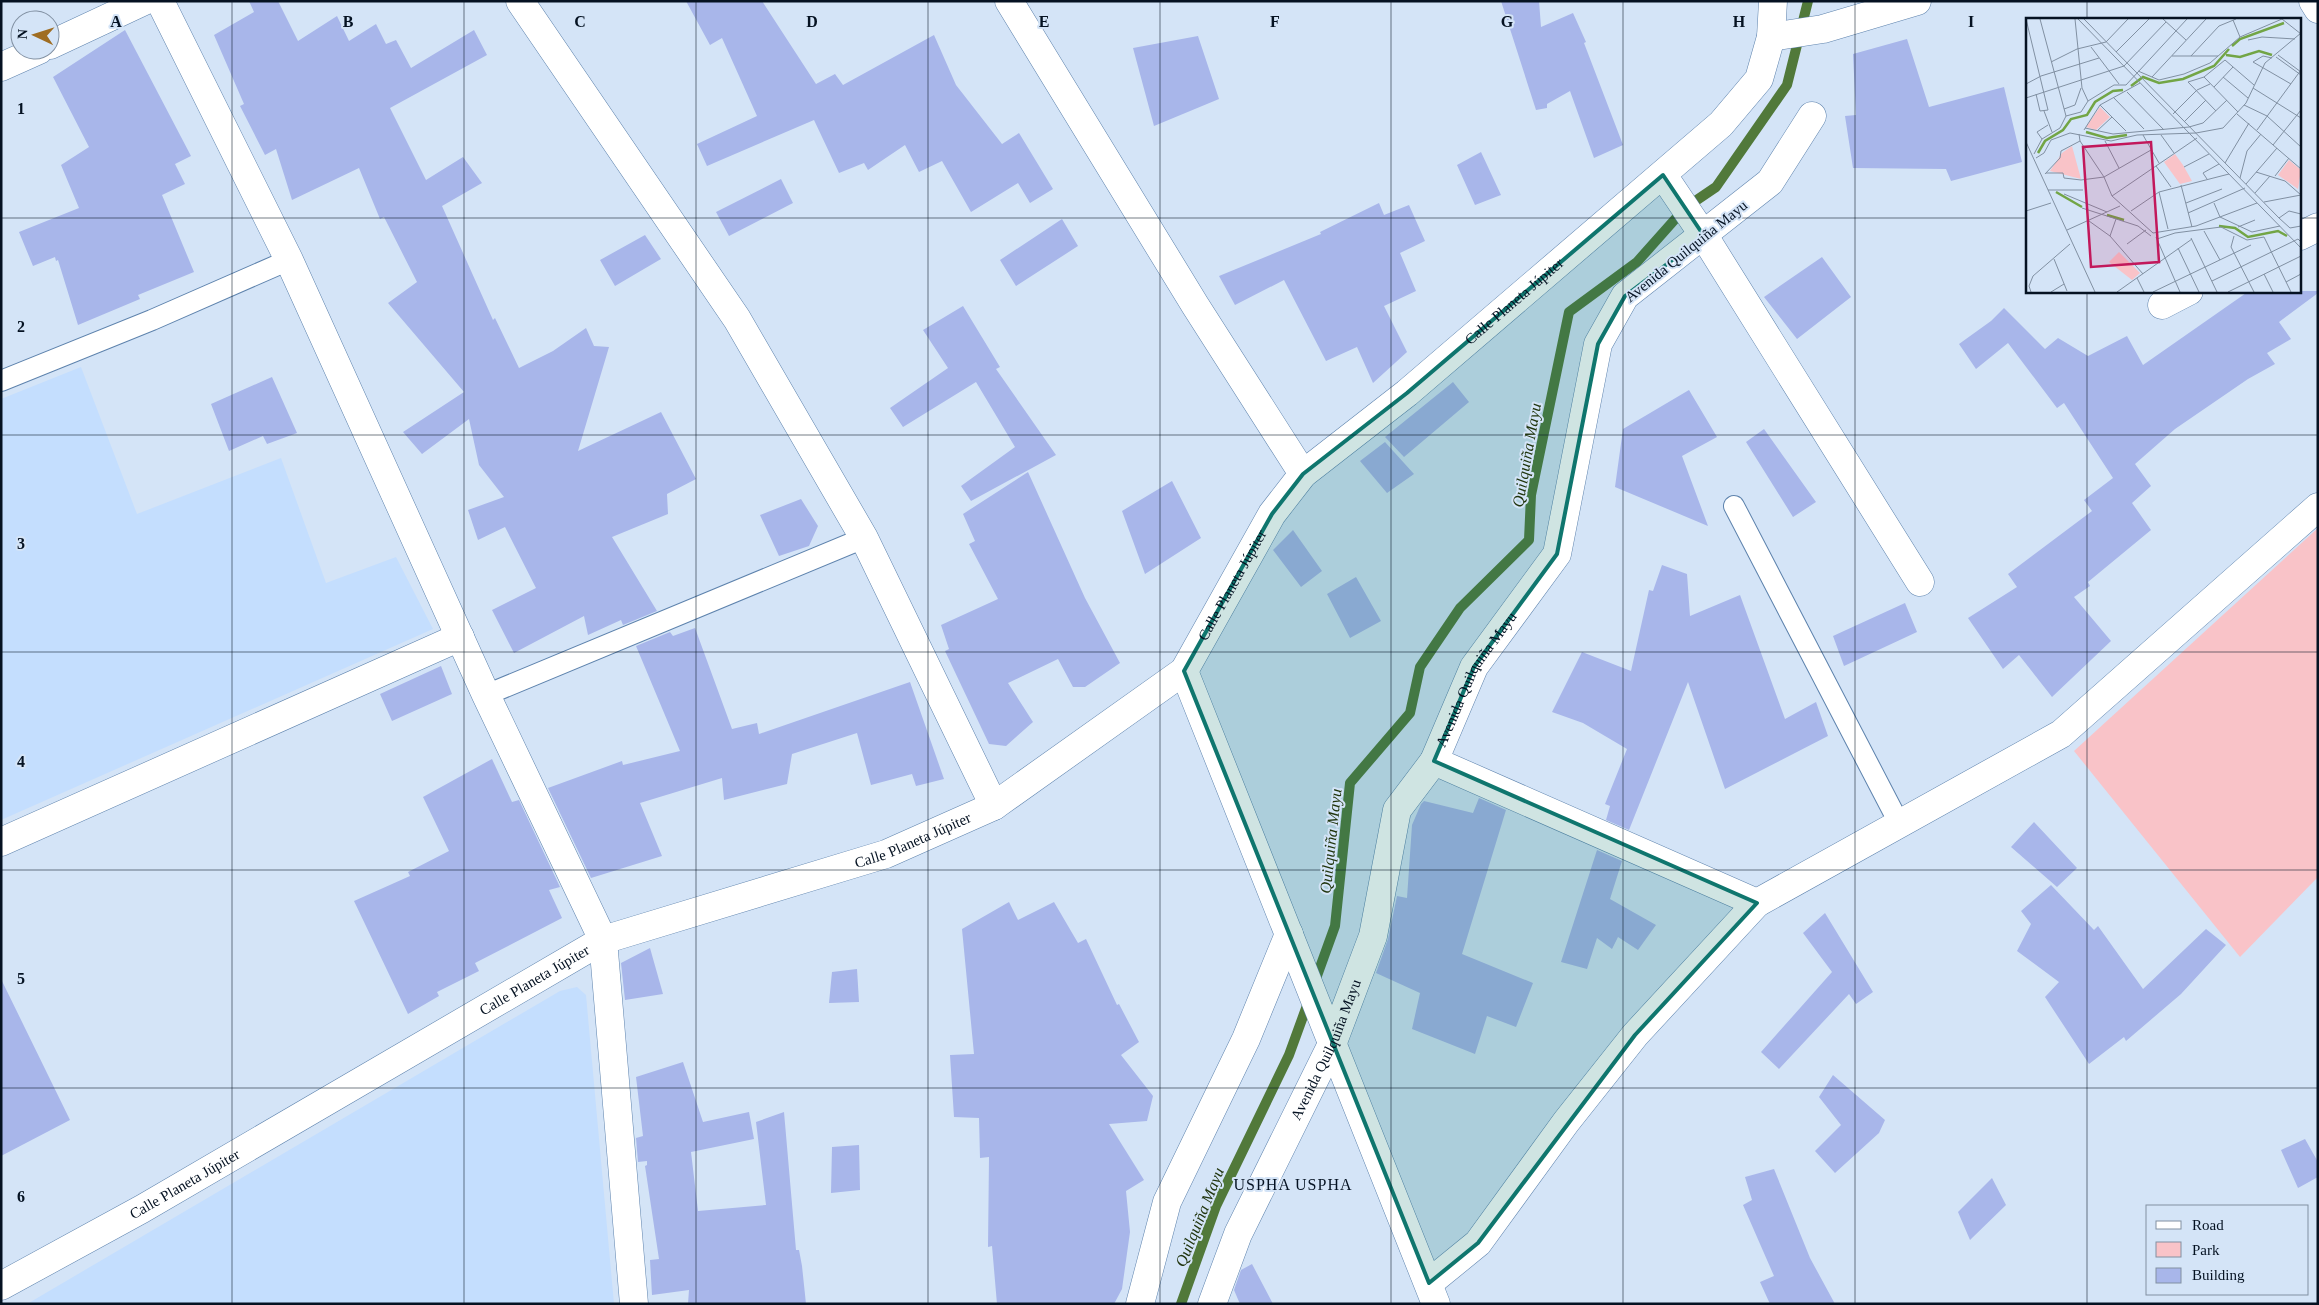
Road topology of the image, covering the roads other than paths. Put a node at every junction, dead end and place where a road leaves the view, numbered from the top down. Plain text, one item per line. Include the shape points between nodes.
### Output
1 (144, 1) edge
2 (160, 1) edge
3 (520, 1) edge
4 (1009, 1) edge
5 (1773, 1) edge
6 (1917, 1) edge
7 (2313, 1) edge
8 (1877, 7) edge
9 (2318, 9) edge
10 (1771, 37) junction
11 (60, 40) edge
12 (17, 60) edge
13 (1, 67) edge
14 (1812, 116) dead end
15 (1663, 175) junction
16 (2318, 227) edge
17 (2302, 235) edge
18 (1704, 236) junction
19 (290, 260) junction
20 (2187, 292) edge
21 (2162, 305) dead end
22 (1, 381) edge
23 (1303, 474) junction
24 (1734, 506) dead end
25 (2318, 507) edge
26 (864, 538) junction
27 (1920, 582) dead end
28 (460, 637) junction
29 (1184, 671) junction
30 (486, 695) junction
31 (1434, 761) junction
32 (994, 806) junction
33 (1900, 825) junction
34 (1, 842) edge
35 (1757, 904) junction
36 (1289, 934) junction
37 (603, 940) junction
38 (1333, 1042) junction
39 (1, 1286) edge
40 (1433, 1293) edge
41 (634, 1304) edge
42 (1140, 1304) edge
43 (1212, 1304) edge

1 - 11 street
2 - 19 street
3 - 26 street via 737,318
4 - 23 street via 1195,305
5 - 10 street
6 - 8 street
7 - 9 street
8 - 10 street via 1823,29
10 - 15 street via 1759,79 1721,124
12 - 13 street
14 - 18 street, Avenida Quilquiña Mayu via 1770,182
15 - 18 street
15 - 23 street, Calle Planeta Júpiter via 1407,393
16 - 17 street
18 - 27 street
18 - 31 street, Avenida Quilquiña Mayu via 1626,296 1598,344 1557,554 1474,667
19 - 22 lane
19 - 28 street
20 - 21 street
23 - 29 street, Calle Planeta Júpiter via 1272,514
24 - 33 lane
25 - 33 street via 2061,734
26 - 30 lane
26 - 32 street
28 - 30 street
28 - 34 street
29 - 32 street, Calle Planeta Júpiter
29 - 36 street
30 - 37 street
31 - 35 street
31 - 38 street, Avenida Quilquiña Mayu via 1397,810 1373,936
32 - 37 street, Calle Planeta Júpiter via 886,854
33 - 35 street
35 - 40 street via 1635,1035 1566,1122 1478,1243
36 - 38 street
36 - 42 street via 1246,1038 1167,1202
37 - 39 street, Calle Planeta Júpiter via 142,1209
37 - 41 street
38 - 40 street
38 - 43 street, Avenida Quilquiña Mayu via 1238,1234

